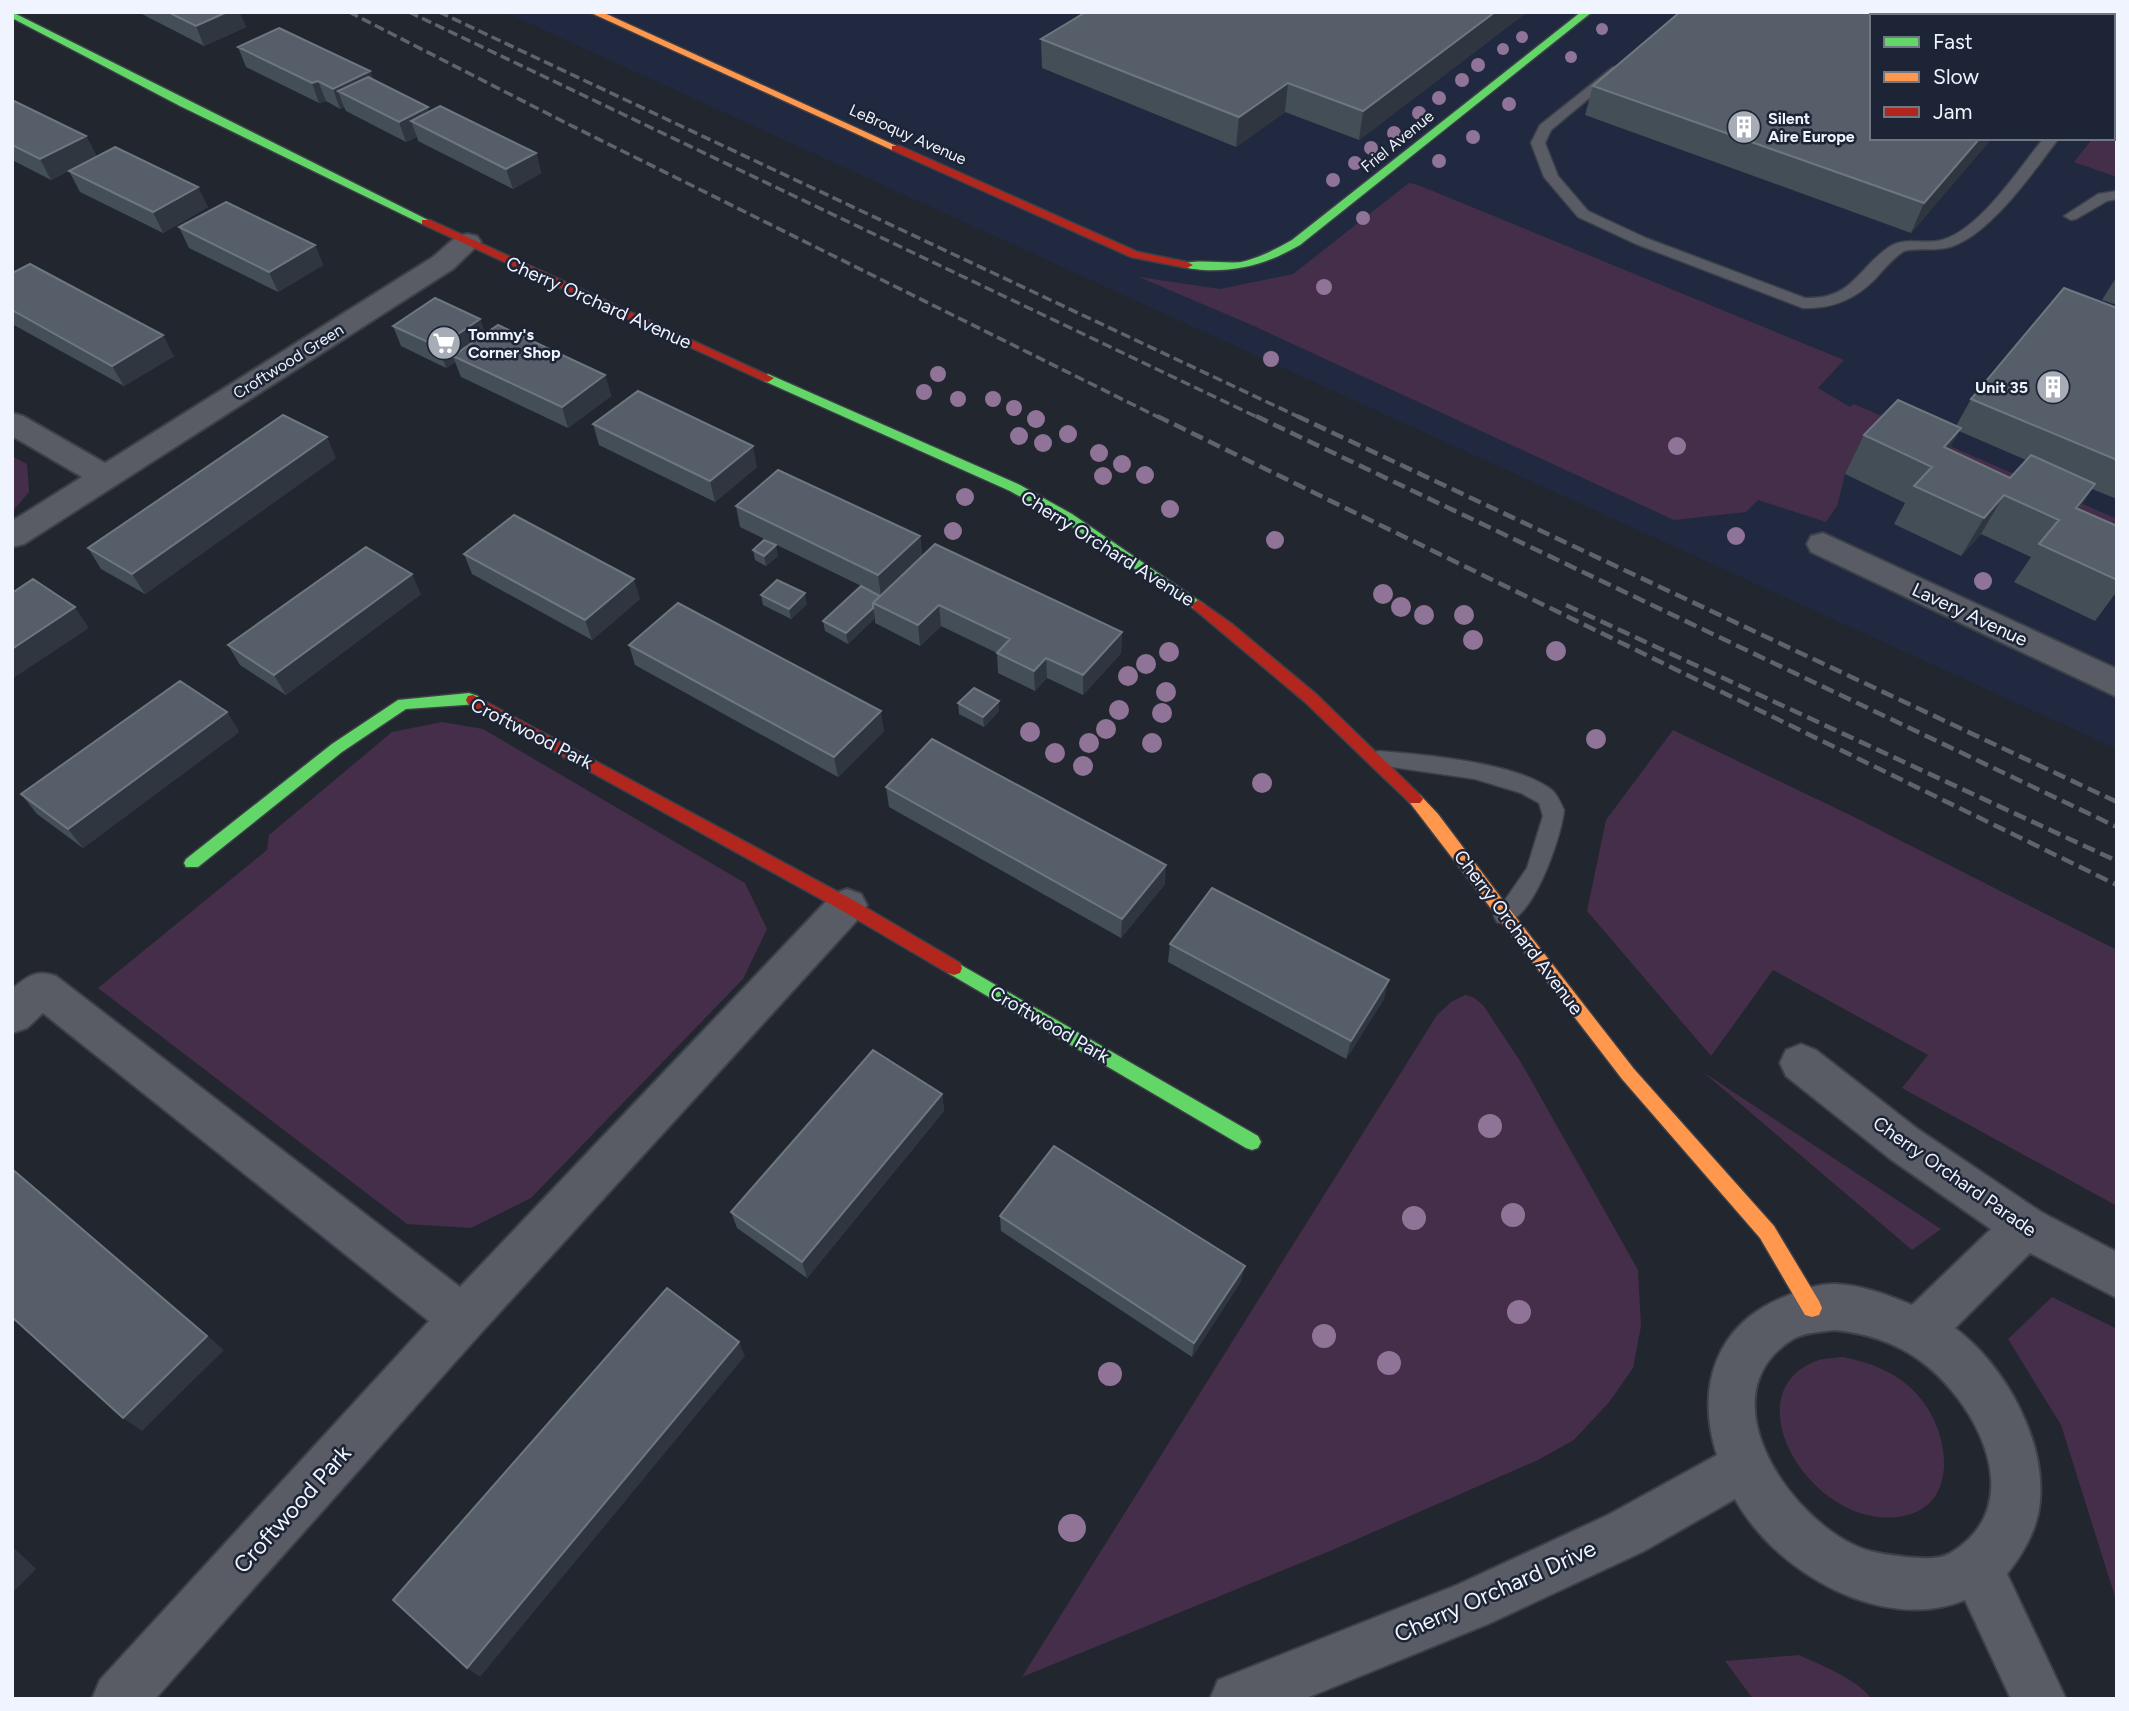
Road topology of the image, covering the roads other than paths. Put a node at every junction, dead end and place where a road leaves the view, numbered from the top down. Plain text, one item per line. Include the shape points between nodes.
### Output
1 (594, 12) edge
2 (1587, 12) edge
3 (12, 14) edge
4 (1629, 57) edge
5 (2050, 140) edge
6 (2117, 195) edge
7 (2071, 216) dead end
8 (467, 242) junction
9 (1214, 268) joint
10 (12, 423) edge
11 (105, 477) junction
12 (12, 536) edge
13 (1823, 544) dead end
14 (2117, 684) edge
15 (1377, 759) junction
16 (192, 863) dead end
17 (847, 905) junction
18 (1505, 916) junction
19 (12, 1015) edge
20 (1801, 1063) dead end
21 (1252, 1142) dead end
22 (2025, 1227) junction
23 (2117, 1276) edge
24 (1812, 1308) junction
25 (463, 1318) junction
26 (1918, 1332) junction
27 (1745, 1466) junction
28 (1977, 1568) junction
29 (119, 1699) edge
30 (1237, 1699) edge
31 (2039, 1699) edge

1 - 9 street, LeBroquy Avenue via 1123,250 1174,264
2 - 9 street, Friel Avenue via 1312,232 1275,256
3 - 8 street, Cherry Orchard Avenue via 207,118
4 - 5 lane via 1545,128 1538,143 1551,177 1583,214 1803,303 1835,302 1865,282 1900,247 1944,244 1980,223
6 - 7 lane via 2103,197
8 - 11 street, Croftwood Green via 443,263
8 - 15 street, Cherry Orchard Avenue via 951,458 1067,517 1195,602 1278,667
10 - 11 street
11 - 12 street, Croftwood Green
13 - 14 street, Lavery Avenue
15 - 18 street, Cherry Orchard Avenue via 1433,818
15 - 18 lane via 1425,761 1494,776 1549,800 1554,810 1532,880
16 - 17 street, Croftwood Park via 337,748 403,704 469,698
17 - 21 street, Croftwood Park
17 - 25 street, Croftwood Park
18 - 24 street, Cherry Orchard Avenue via 1628,1074 1767,1232
19 - 25 street via 42,988
20 - 22 street, Cherry Orchard Parade via 1904,1144
22 - 23 street, Cherry Orchard Parade
22 - 26 street
24 - 26 street via 1857,1309
24 - 27 street via 1781,1318 1750,1343 1740,1361 1734,1380 1733,1425
25 - 29 street, Croftwood Park
26 - 28 street via 1969,1373 1998,1414 2014,1459 2016,1503 2003,1541
27 - 28 street via 1776,1514 1811,1548 1853,1572 1898,1584 1939,1584
27 - 30 street, Cherry Orchard Drive via 1626,1533 1470,1606
28 - 31 street

